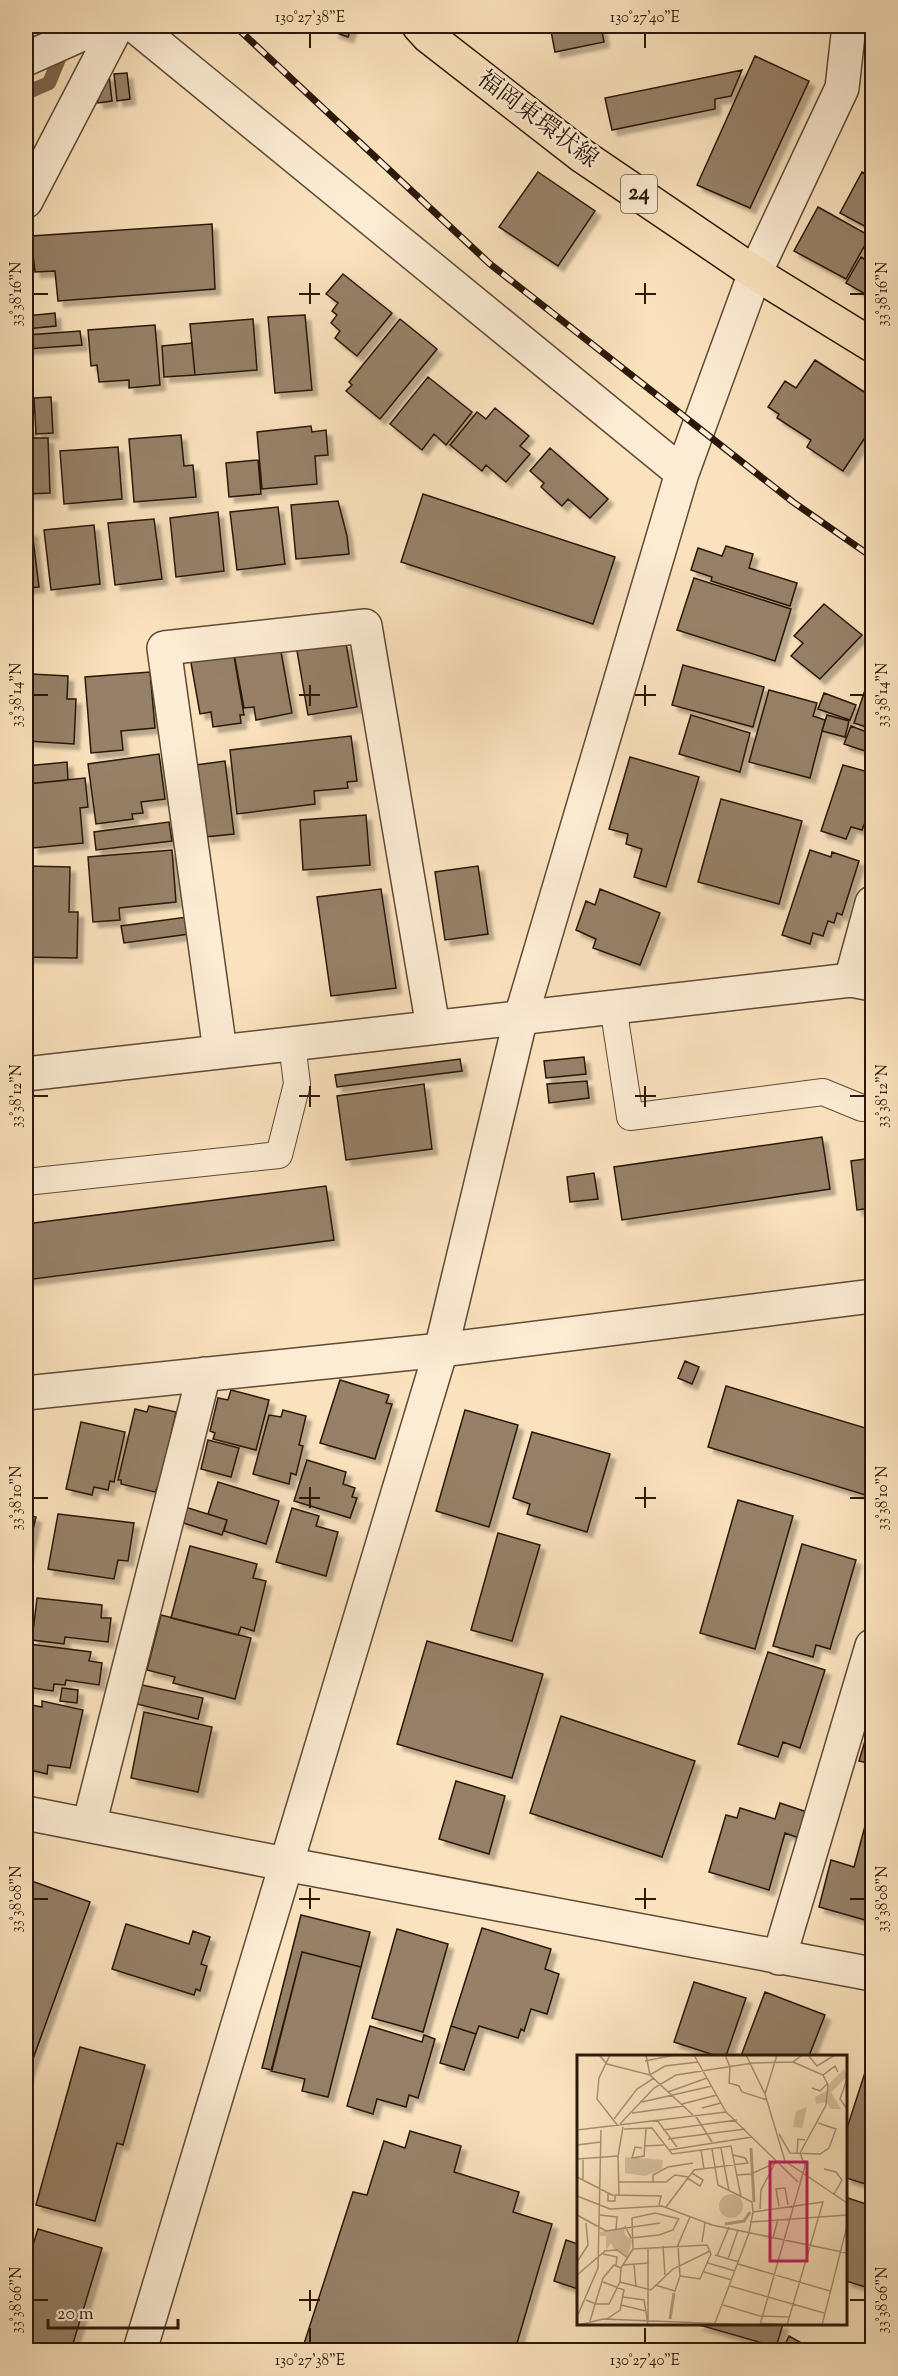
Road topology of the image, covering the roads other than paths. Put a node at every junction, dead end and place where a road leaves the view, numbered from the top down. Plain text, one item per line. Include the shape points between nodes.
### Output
1 (100, 26) edge
2 (117, 26) edge
3 (135, 26) edge
4 (419, 26) edge
5 (849, 26) edge
6 (26, 59) edge
7 (26, 201) edge
8 (755, 273) junction
9 (873, 345) edge
10 (682, 473) junction
11 (873, 903) edge
12 (862, 982) edge
13 (613, 1006) junction
14 (521, 1017) junction
15 (433, 1028) junction
16 (292, 1043) junction
17 (220, 1051) junction
18 (26, 1074) edge
19 (873, 1107) edge
20 (26, 1182) edge
21 (873, 1296) edge
22 (441, 1350) junction
23 (204, 1374) junction
24 (26, 1393) edge
25 (873, 1646) edge
26 (26, 1812) edge
27 (89, 1825) junction
28 (285, 1864) junction
29 (779, 1958) junction
30 (873, 1974) edge
31 (140, 2350) edge

1 - 6 street
2 - 7 street
3 - 10 street
4 - 8 main road, 福岡東環状線 / 24 via 581,155
5 - 8 street via 842,88
8 - 9 main road, 福岡東環状線 / 24
8 - 10 street
10 - 14 street
11 - 12 street
12 - 13 street
13 - 14 street
13 - 19 lane via 630,1117 823,1092 862,1108
14 - 15 street
14 - 22 street
15 - 16 street
15 - 17 street via 365,626 164,648
16 - 17 street
16 - 20 lane via 297,1084 279,1155
17 - 18 street
21 - 22 street
22 - 23 street
22 - 28 street
23 - 24 street
23 - 27 street
25 - 29 street
26 - 27 street
27 - 28 street
28 - 29 street
28 - 31 street
29 - 30 street

